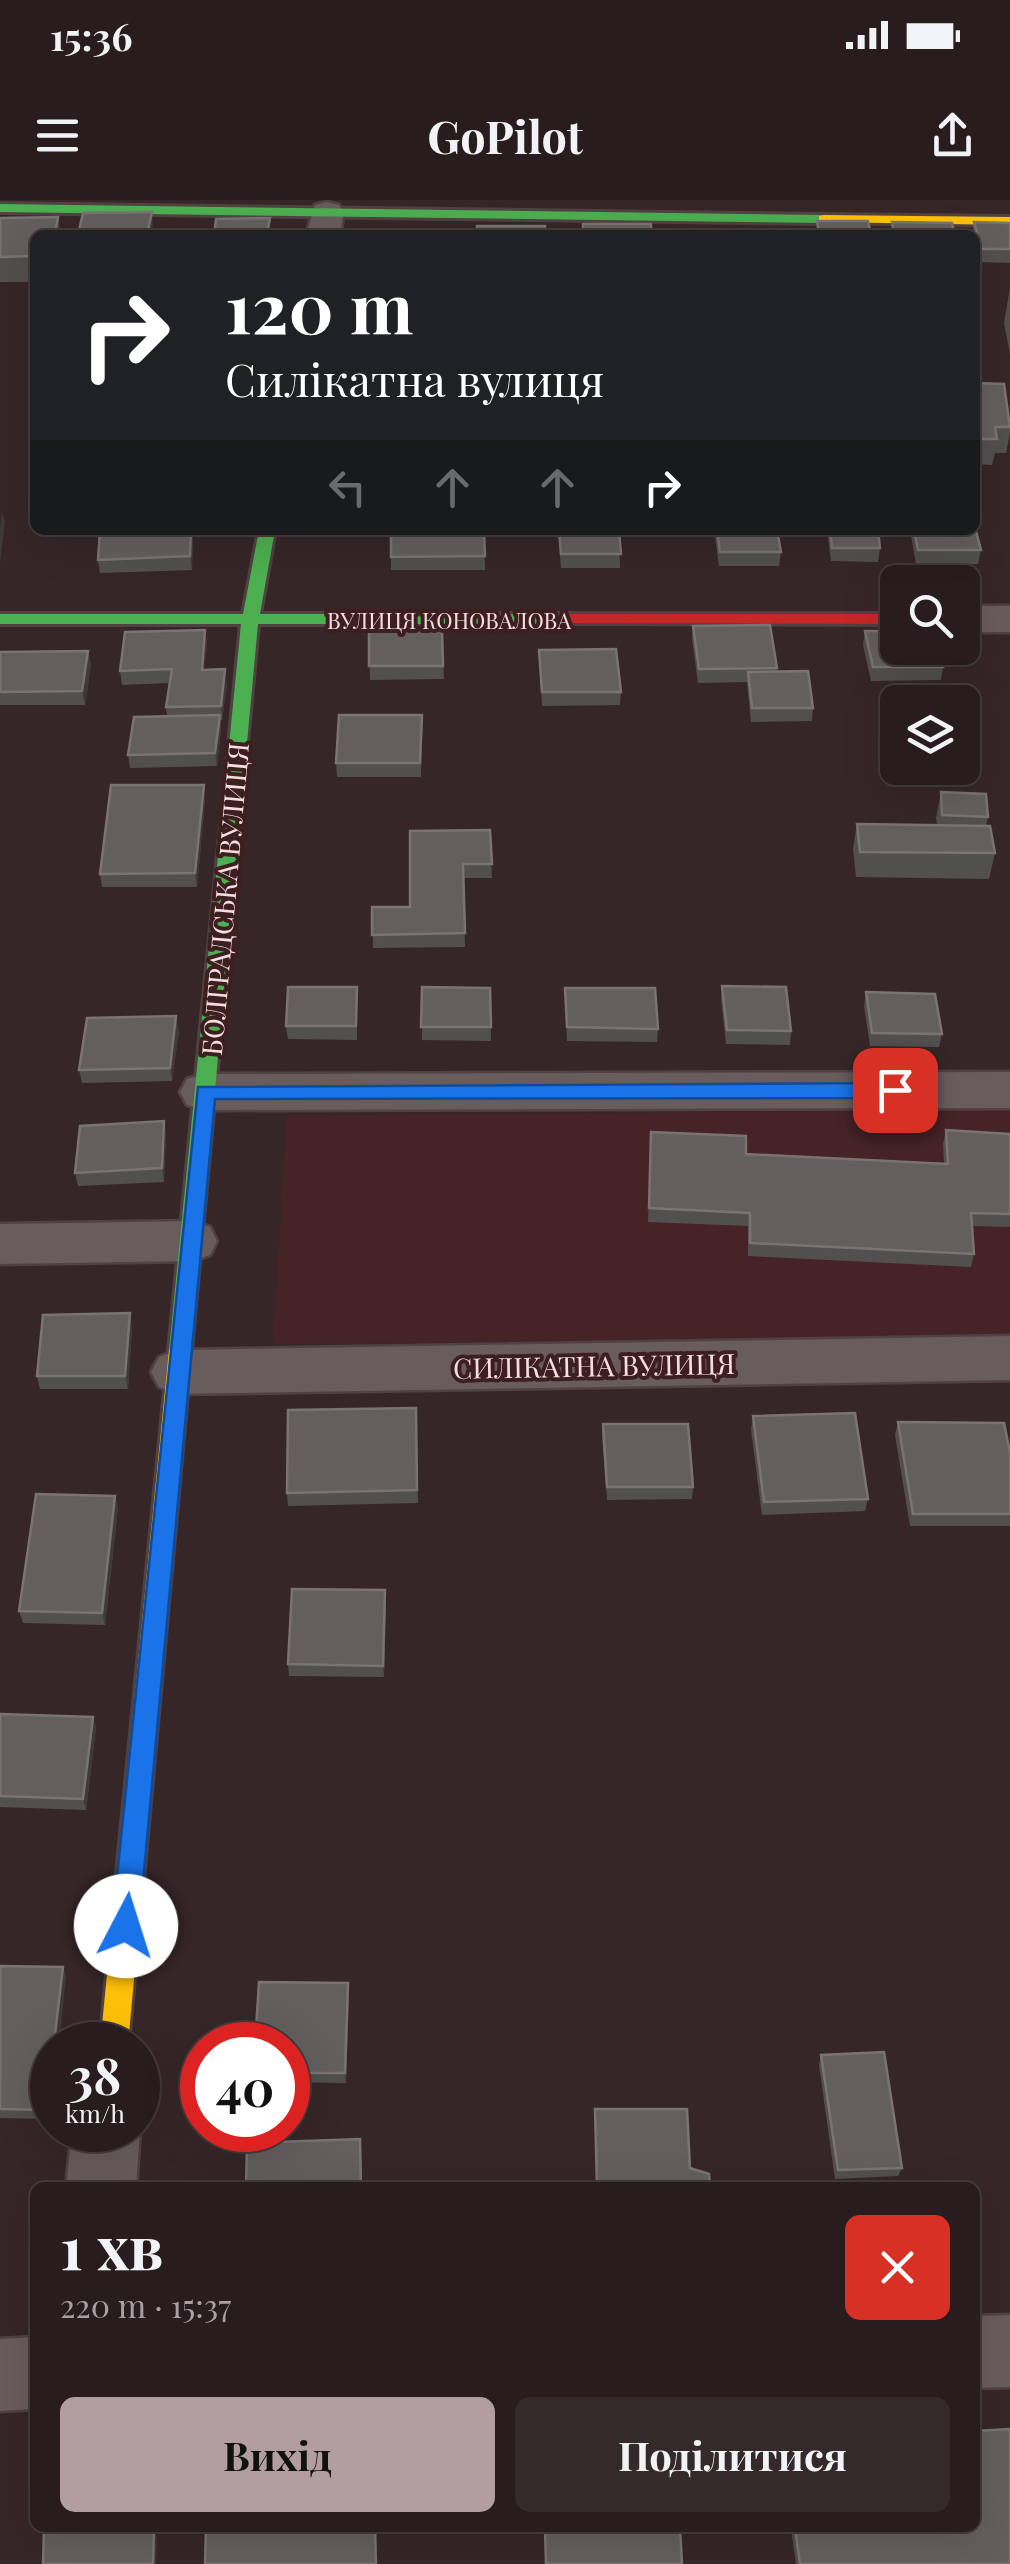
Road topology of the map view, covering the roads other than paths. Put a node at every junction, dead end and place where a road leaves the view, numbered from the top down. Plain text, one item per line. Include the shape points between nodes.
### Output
1 (466, 207) edge
2 (0, 208) edge
3 (1010, 221) edge
4 (325, 224) edge
5 (266, 535) edge
6 (0, 619) edge
7 (880, 619) edge
8 (980, 619) edge
9 (1010, 619) edge
10 (250, 621) junction
11 (1010, 1090) edge
12 (205, 1092) junction
13 (191, 1241) junction
14 (0, 1244) edge
15 (1010, 1358) edge
16 (178, 1372) junction
17 (116, 2022) edge
18 (104, 2152) edge
19 (101, 2182) edge
20 (1010, 2351) edge
21 (980, 2352) edge
22 (30, 2373) edge
23 (0, 2375) edge

1 - 3 street
1 - 4 street
2 - 4 street
5 - 10 street, БОЛГРАДСЬКА ВУЛИЦЯ
6 - 10 street, ВУЛИЦЯ КОНОВАЛОВА
7 - 10 street, ВУЛИЦЯ КОНОВАЛОВА
8 - 9 street
10 - 12 street, БОЛГРАДСЬКА ВУЛИЦЯ
11 - 12 street
12 - 13 street, БОЛГРАДСЬКА ВУЛИЦЯ
13 - 14 street
13 - 16 street, БОЛГРАДСЬКА ВУЛИЦЯ
15 - 16 street, СИЛІКАТНА ВУЛИЦЯ
16 - 17 street, БОЛГРАДСЬКА ВУЛИЦЯ
18 - 19 street
20 - 21 street
22 - 23 street

